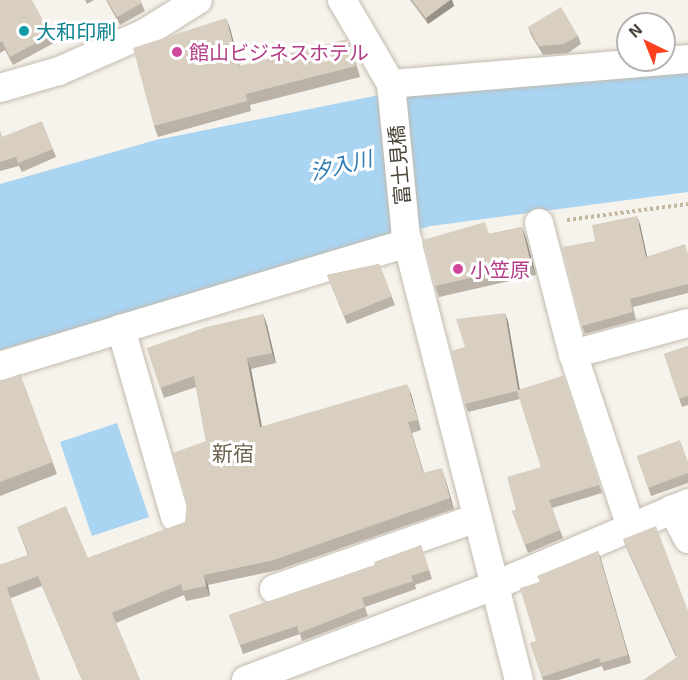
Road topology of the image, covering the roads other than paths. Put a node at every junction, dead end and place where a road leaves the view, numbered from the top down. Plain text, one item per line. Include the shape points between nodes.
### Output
1 (198, 0) edge
2 (342, 0) edge
3 (688, 58) edge
4 (0, 88) edge
5 (391, 88) junction
6 (539, 224) road end
7 (407, 240) junction
8 (688, 323) edge
9 (121, 329) junction
10 (573, 354) junction
11 (0, 366) edge
12 (680, 506) edge
13 (175, 517) dead end
14 (477, 518) junction
15 (632, 527) junction
16 (688, 539) edge
17 (496, 585) junction
18 (274, 589) dead end
19 (246, 680) edge
20 (519, 680) edge

1 - 4 street via 145,33
2 - 5 street
3 - 5 street
5 - 7 street, 富士見橋
6 - 10 street
7 - 9 street
7 - 14 street, 富士見橋
8 - 10 street
9 - 11 street
9 - 13 street
10 - 15 street
12 - 15 street
12 - 16 street
14 - 17 street, 富士見橋
14 - 18 street
15 - 17 street
17 - 19 street
17 - 20 street, 富士見橋

